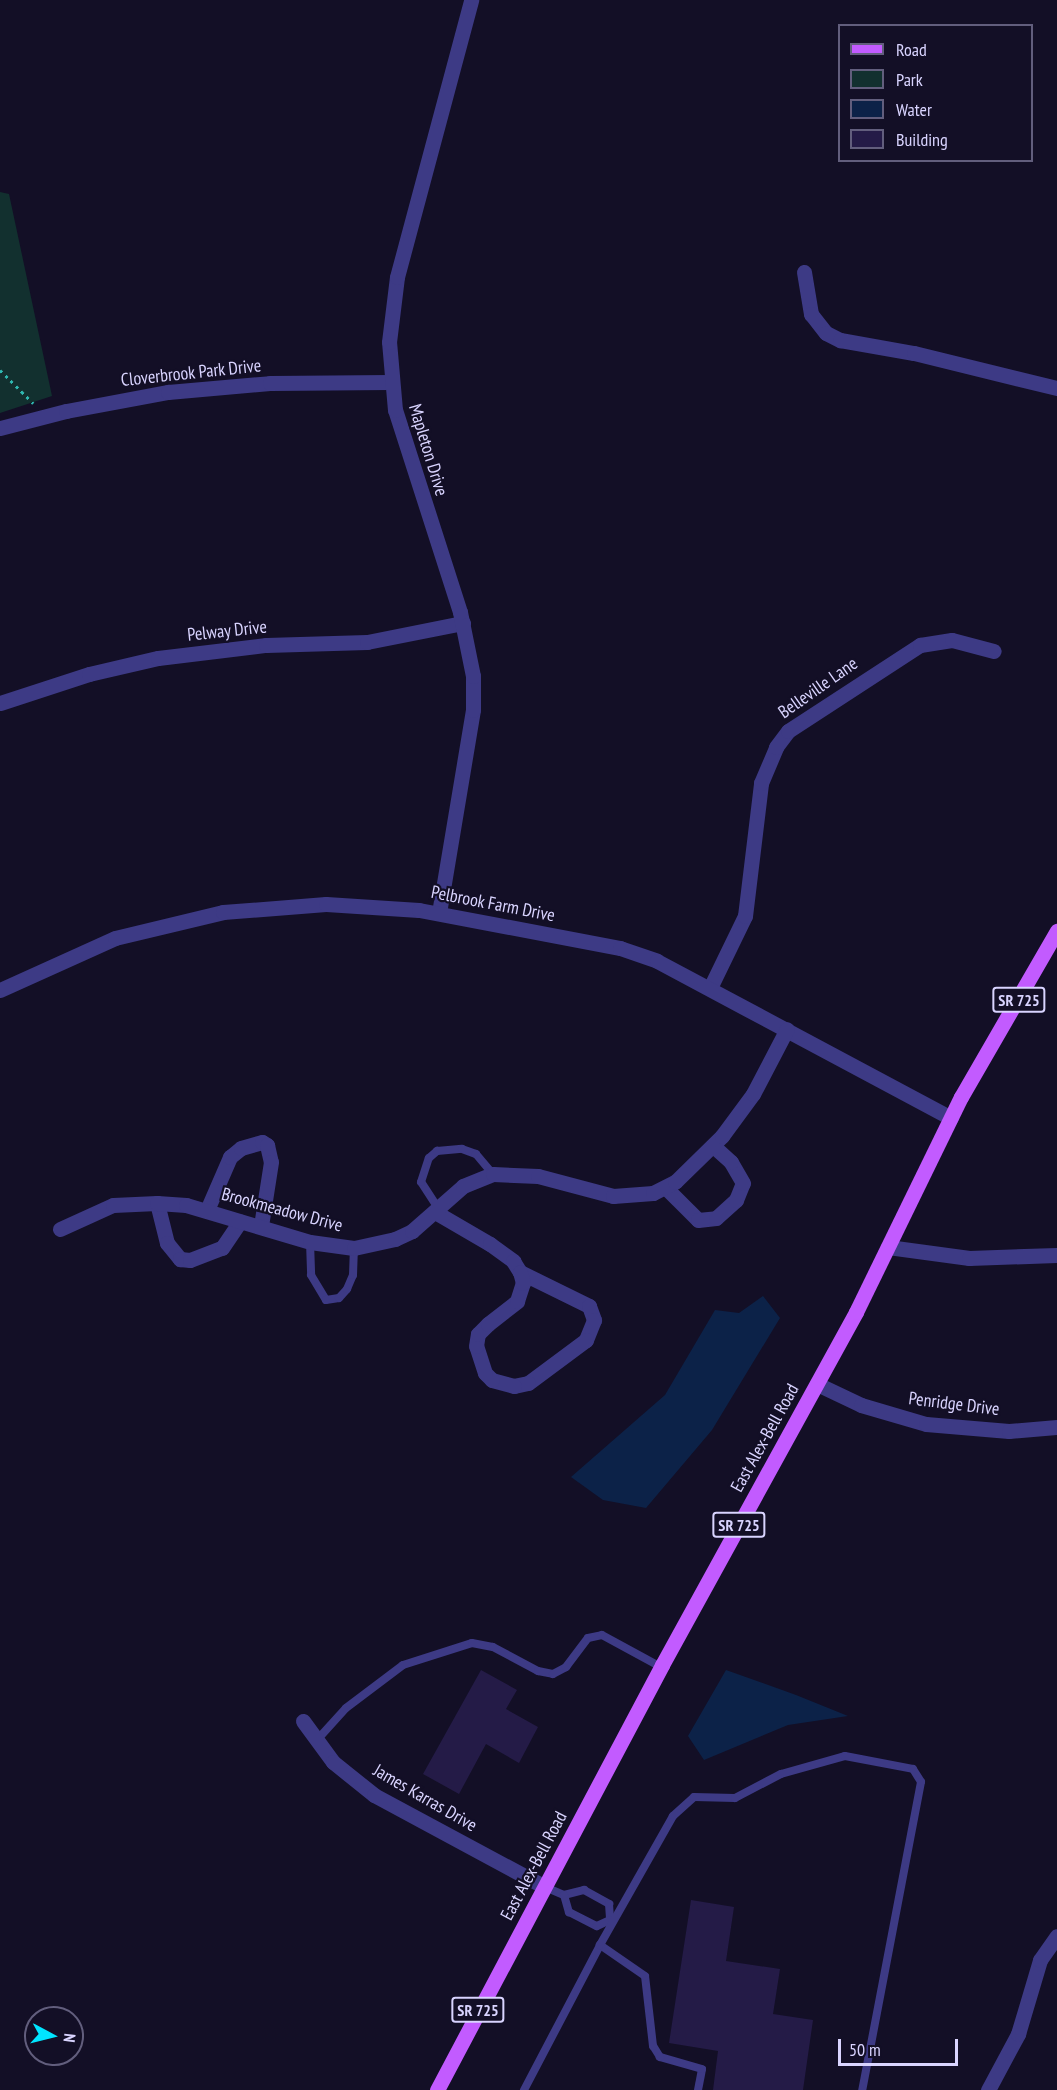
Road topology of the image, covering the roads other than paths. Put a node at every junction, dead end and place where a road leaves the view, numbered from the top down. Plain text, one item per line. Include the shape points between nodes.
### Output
1 (471, 0) edge
2 (804, 272) dead end
3 (390, 382) junction
4 (1057, 388) edge
5 (0, 428) edge
6 (463, 623) junction
7 (994, 651) dead end
8 (0, 703) edge
9 (439, 913) junction
10 (1057, 932) edge
11 (711, 988) junction
12 (0, 990) edge
13 (788, 1029) junction
14 (951, 1118) junction
15 (713, 1146) junction
16 (493, 1174) junction
17 (666, 1188) junction
18 (157, 1203) junction
19 (207, 1210) junction
20 (436, 1210) junction
21 (240, 1221) junction
22 (261, 1226) junction
23 (60, 1229) dead end
24 (309, 1242) junction
25 (888, 1247) junction
26 (354, 1248) junction
27 (1057, 1255) edge
28 (520, 1272) junction
29 (817, 1384) junction
30 (1057, 1427) edge
31 (662, 1667) junction
32 (303, 1721) dead end
33 (317, 1740) junction
34 (545, 1887) junction
35 (564, 1895) junction
36 (612, 1922) junction
37 (1057, 1936) edge
38 (600, 1945) junction
39 (437, 2090) edge
40 (524, 2090) edge
41 (698, 2090) edge
42 (862, 2090) edge
43 (988, 2090) edge

1 - 3 street, Mapleton Drive via 397,277 389,342
2 - 4 street via 811,314 826,333 840,340 915,353
3 - 5 street, Cloverbrook Park Drive via 270,383 168,392
3 - 6 street, Mapleton Drive via 406,451
6 - 8 street, Pelway Drive via 367,642 266,645 159,658 89,674
6 - 9 street, Mapleton Drive via 473,676 472,710
7 - 11 street, Belleville Lane via 952,640 920,645 788,731 776,747 761,783 740,930
9 - 11 street, Pelbrook Farm Drive via 620,948
9 - 12 street, Pelbrook Farm Drive via 326,904 223,912 115,938
10 - 14 main road, East Alex-Bell Road / SR 725
11 - 13 street, Pelbrook Farm Drive
13 - 14 street, Pelbrook Farm Drive
13 - 15 street, Brookmeadow Drive via 753,1094
14 - 25 main road, East Alex-Bell Road / SR 725
15 - 17 street, Brookmeadow Drive
15 - 17 street via 731,1162 744,1183 736,1200 723,1212 716,1218 698,1220
16 - 17 street, Brookmeadow Drive via 518,1172 613,1196
16 - 20 street, Brookmeadow Drive via 463,1186
16 - 20 lane via 476,1154 462,1149 437,1151 429,1158 421,1182
18 - 19 street, Brookmeadow Drive
18 - 21 street via 167,1243 180,1259 190,1260 222,1248
18 - 23 street, Brookmeadow Drive via 113,1205
19 - 21 street, Brookmeadow Drive
19 - 22 street via 230,1157 241,1148 262,1142 267,1145 271,1162
20 - 26 street, Brookmeadow Drive via 395,1239
20 - 28 street via 490,1244 513,1261
21 - 22 street, Brookmeadow Drive
22 - 24 street, Brookmeadow Drive
24 - 26 street, Brookmeadow Drive
24 - 26 lane via 311,1275 326,1300 339,1298 347,1289 354,1275
25 - 27 street via 969,1258
25 - 29 main road, East Alex-Bell Road / SR 725
28 - 28 street via 523,1282 517,1301 478,1334 476,1346 485,1373 514,1386 528,1383 586,1340 594,1320 589,1306
29 - 30 street, Penridge Drive via 861,1405 926,1424 1010,1431
29 - 31 main road, East Alex-Bell Road / SR 725
31 - 33 lane via 602,1635 588,1638 566,1667 553,1674 538,1671 493,1647 472,1643 403,1665 346,1708
31 - 34 main road, East Alex-Bell Road / SR 725
32 - 33 street, James Karras Drive
33 - 34 street, James Karras Drive via 333,1762 374,1795
34 - 35 lane
34 - 39 main road, East Alex-Bell Road / SR 725
35 - 36 lane via 569,1912 597,1926
35 - 36 lane via 584,1890 609,1904
36 - 38 lane
36 - 42 lane via 673,1816 694,1797 735,1798 781,1774 845,1756 913,1769 921,1782
37 - 43 street via 1040,1960 1018,2034
38 - 40 lane
38 - 41 lane via 645,1976 653,2046 660,2058 702,2069

